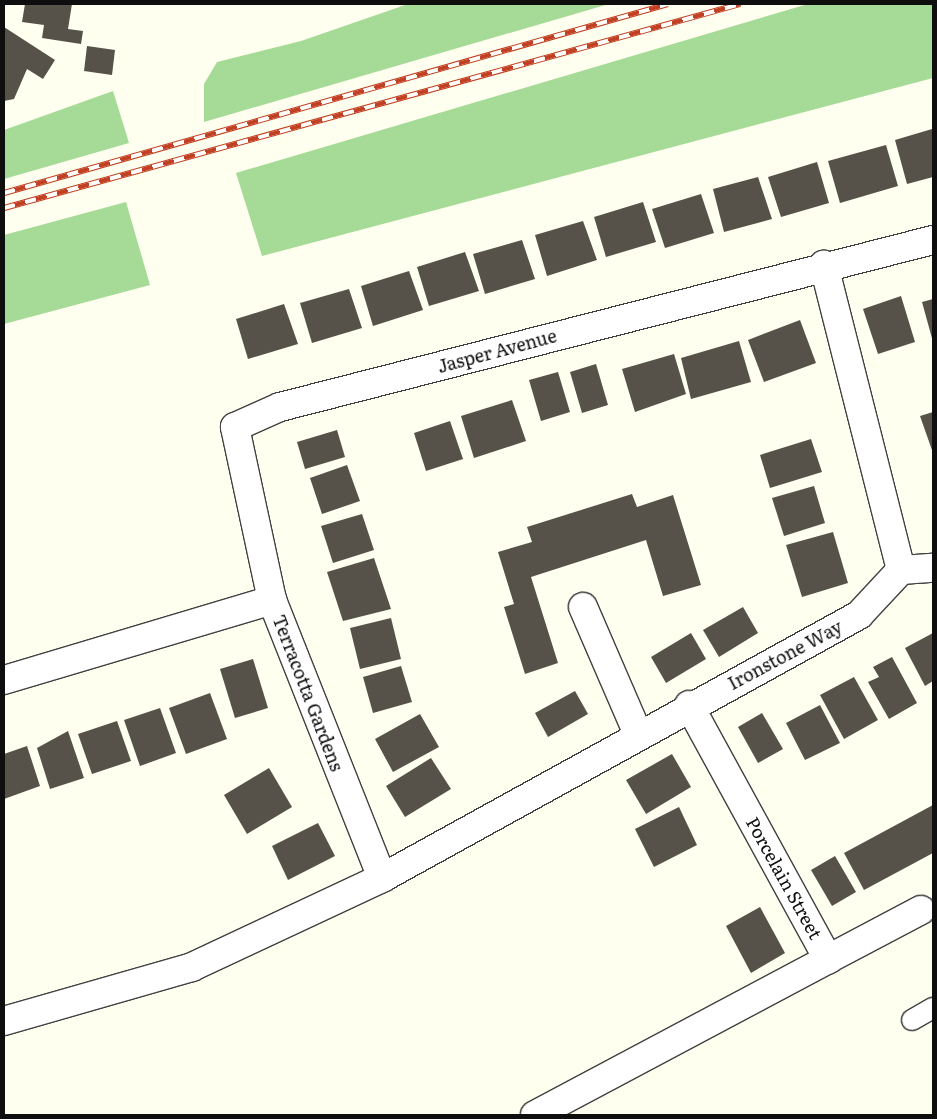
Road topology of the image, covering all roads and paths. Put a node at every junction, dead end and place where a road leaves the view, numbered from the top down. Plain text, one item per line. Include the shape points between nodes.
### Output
1 (933, 240) edge
2 (824, 265) junction
3 (933, 568) edge
4 (902, 570) junction
5 (272, 600) junction
6 (583, 607) dead end
7 (4, 680) edge
8 (690, 705) junction
9 (638, 734) junction
10 (382, 878) junction
11 (921, 910) dead end
12 (828, 959) junction
13 (933, 1008) edge
14 (912, 1020) dead end
15 (4, 1021) edge
16 (535, 1115) edge

1 - 2 street, Jasper Avenue
2 - 4 street
2 - 5 street, Jasper Avenue via 280,407 235,427
3 - 4 street
4 - 8 street, Ironstone Way via 859,615
5 - 7 street, Terracotta Gardens
5 - 10 street, Terracotta Gardens
6 - 9 street
8 - 9 street, Ironstone Way
8 - 12 street, Porcelain Street
9 - 10 street, Ironstone Way
10 - 15 street, Ironstone Way via 192,967
11 - 12 street, Porcelain Street
12 - 16 street
13 - 14 lane

